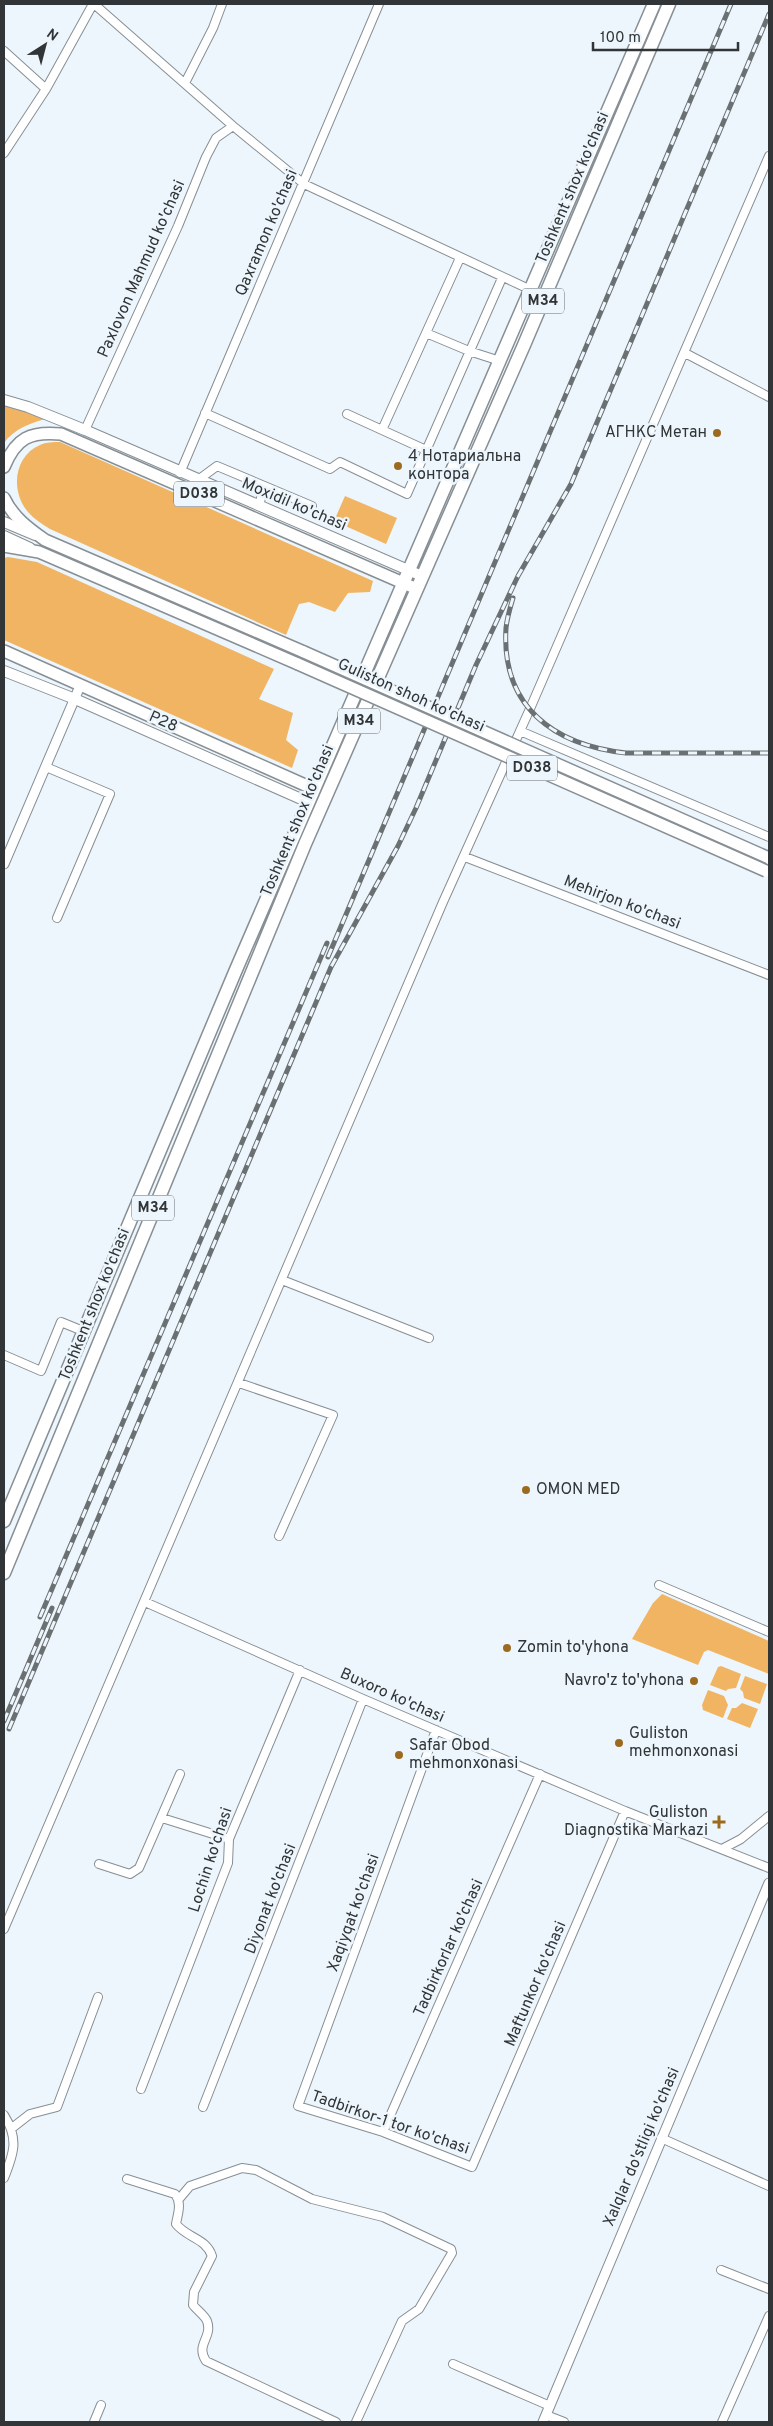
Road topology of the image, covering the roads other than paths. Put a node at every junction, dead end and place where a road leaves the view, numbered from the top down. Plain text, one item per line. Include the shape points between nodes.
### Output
1 (94, 4) edge
2 (222, 4) edge
3 (379, 4) edge
4 (654, 4) edge
5 (669, 4) edge
6 (4, 51) edge
7 (185, 83) junction
8 (46, 89) junction
9 (233, 126) junction
10 (4, 153) edge
11 (769, 156) edge
12 (304, 184) junction
13 (460, 258) junction
14 (502, 278) junction
15 (531, 290) junction
16 (426, 332) junction
17 (511, 339) junction
18 (524, 345) junction
19 (469, 351) junction
20 (685, 353) junction
21 (500, 361) junction
22 (769, 397) edge
23 (4, 400) edge
24 (206, 413) junction
25 (347, 414) dead end
26 (85, 430) junction
27 (382, 430) junction
28 (426, 450) junction
29 (4, 467) edge
30 (180, 473) junction
31 (198, 480) junction
32 (264, 486) junction
33 (4, 498) edge
34 (259, 506) junction
35 (312, 506) dead end
36 (4, 522) edge
37 (4, 536) edge
38 (45, 540) junction
39 (4, 546) edge
40 (39, 552) junction
41 (409, 571) junction
42 (422, 576) junction
43 (404, 583) junction
44 (417, 588) junction
45 (4, 652) edge
46 (4, 671) edge
47 (80, 686) junction
48 (75, 699) junction
49 (520, 731) junction
50 (46, 767) junction
51 (314, 789) junction
52 (308, 802) junction
53 (769, 837) edge
54 (465, 857) junction
55 (769, 858) edge
56 (4, 864) edge
57 (767, 872) edge
58 (57, 918) dead end
59 (769, 975) edge
60 (216, 1018) junction
61 (232, 1025) junction
62 (282, 1280) junction
63 (83, 1331) junction
64 (429, 1338) dead end
65 (4, 1355) edge
66 (238, 1383) junction
67 (4, 1521) edge
68 (279, 1536) dead end
69 (4, 1573) edge
70 (659, 1585) dead end
71 (145, 1602) junction
72 (769, 1632) edge
73 (300, 1670) junction
74 (362, 1699) junction
75 (436, 1730) junction
76 (180, 1774) dead end
77 (540, 1774) junction
78 (625, 1811) junction
79 (769, 1816) edge
80 (162, 1818) junction
81 (229, 1839) junction
82 (722, 1849) junction
83 (99, 1864) dead end
84 (769, 1868) edge
85 (769, 1883) edge
86 (4, 1929) edge
87 (98, 1997) dead end
88 (141, 2089) dead end
89 (298, 2106) joint
90 (204, 2107) dead end
91 (4, 2115) edge
92 (12, 2128) junction
93 (383, 2132) junction
94 (661, 2138) junction
95 (472, 2167) joint
96 (4, 2178) edge
97 (127, 2180) dead end
98 (769, 2186) edge
99 (179, 2199) junction
100 (721, 2270) dead end
101 (769, 2289) edge
102 (769, 2316) edge
103 (453, 2364) dead end
104 (101, 2405) dead end
105 (550, 2406) junction
106 (545, 2419) edge
107 (94, 2422) edge
108 (336, 2422) edge
109 (356, 2422) edge
110 (564, 2422) edge
111 (722, 2422) edge

1 - 7 street
1 - 8 street
2 - 7 street
3 - 12 street, Qaxramon ko'chasi
4 - 15 highway, Toshkent shox ko'chasi / M34
5 - 18 highway, Toshkent shox ko'chasi / M34
6 - 8 street
7 - 9 street
8 - 10 street
9 - 12 street
9 - 26 street, Paxlovon Mahmud ko'chasi via 216,138 206,157
11 - 20 street
12 - 13 street
12 - 24 street, Qaxramon ko'chasi
13 - 14 street
13 - 16 street
14 - 15 street
14 - 19 street
15 - 17 highway, Toshkent shox ko'chasi / M34
16 - 19 street
16 - 27 street
17 - 18 highway via 520,338
17 - 21 highway, Toshkent shox ko'chasi / M34
18 - 42 highway, Toshkent shox ko'chasi / M34
19 - 21 street
19 - 28 street
20 - 22 street
20 - 49 street
21 - 41 highway, Toshkent shox ko'chasi / M34
23 - 26 main road, D038
24 - 28 street via 330,469 340,462 407,494
24 - 30 street, Qaxramon ko'chasi
25 - 27 street
26 - 30 main road, Moxidil ko'chasi / D038
27 - 28 street
29 - 43 main road, D038 via 20,440 35,434 61,434
30 - 31 main road, Moxidil ko'chasi / D038
31 - 32 street via 217,466
31 - 34 main road, Moxidil ko'chasi / D038
32 - 34 street
32 - 35 street
33 - 38 main road, Guliston shoh ko'chasi / D038 via 25,526
34 - 41 main road, Moxidil ko'chasi / D038
36 - 38 main road, Guliston shoh ko'chasi / D038
37 - 40 main road, Guliston shoh ko'chasi / D038
38 - 55 main road, Guliston shoh ko'chasi / D038, bridge
39 - 40 main road, Guliston shoh ko'chasi / D038
40 - 57 main road, Guliston shoh ko'chasi / D038, bridge
41 - 42 main road, Moxidil ko'chasi
41 - 43 highway, Toshkent shox ko'chasi / M34
42 - 44 highway, Toshkent shox ko'chasi / M34
43 - 44 main road
43 - 51 highway, Toshkent shox ko'chasi / M34
44 - 61 highway, Toshkent shox ko'chasi / M34 via 305,844
45 - 47 main road
46 - 48 main road, Р28
47 - 48 street
47 - 51 main road
48 - 50 street
48 - 52 main road, Р28
49 - 53 street
49 - 54 street
50 - 56 street
50 - 58 street via 110,794
51 - 52 highway, Toshkent shox ko'chasi / M34
52 - 60 highway, Toshkent shox ko'chasi / M34
54 - 59 street, Mehirjon ko'chasi
54 - 62 street
60 - 61 highway
60 - 63 highway, Toshkent shox ko'chasi / M34
61 - 69 highway, Toshkent shox ko'chasi / M34
62 - 64 street
62 - 66 street
63 - 65 street via 61,1322 42,1371
63 - 67 highway, Toshkent shox ko'chasi / M34
66 - 68 street via 333,1415
66 - 71 street
70 - 72 street
71 - 73 street, Buxoro ko'chasi
71 - 86 street
73 - 74 street, Buxoro ko'chasi
73 - 81 street, Lochin ko'chasi
74 - 75 street, Buxoro ko'chasi
74 - 90 street, Diyonat ko'chasi
75 - 77 street, Buxoro ko'chasi
75 - 89 street, Xaqiyqat ko'chasi
76 - 80 street
77 - 78 street, Buxoro ko'chasi
77 - 93 street, Tadbirkorlar ko'chasi
78 - 82 street, Buxoro ko'chasi
78 - 95 street, Maftunkor ko'chasi
79 - 82 street
80 - 81 street
80 - 83 street via 140,1868 130,1874
81 - 88 street, Lochin ko'chasi via 228,1863
82 - 84 street, Buxoro ko'chasi
85 - 94 street, Xalqlar do'stligi ko'chasi
87 - 92 street via 57,2107 30,2114
89 - 93 street, Tadbirkor-1 tor ko'chasi
91 - 92 street
92 - 96 street via 12,2159
93 - 95 street, Tadbirkor-1 tor ko'chasi
94 - 98 street
94 - 105 street, Xalqlar do'stligi ko'chasi
97 - 99 street via 175,2194
99 - 108 street via 176,2224 180,2230 209,2247 212,2256 194,2292 193,2305 207,2320 208,2332 201,2348 206,2361
99 - 109 street via 190,2186 242,2168 256,2170 312,2199 383,2218 451,2249 452,2253 420,2309 402,2321
100 - 101 street
102 - 111 street
103 - 105 street
104 - 107 street
105 - 106 street, Xalqlar do'stligi ko'chasi
106 - 110 street

